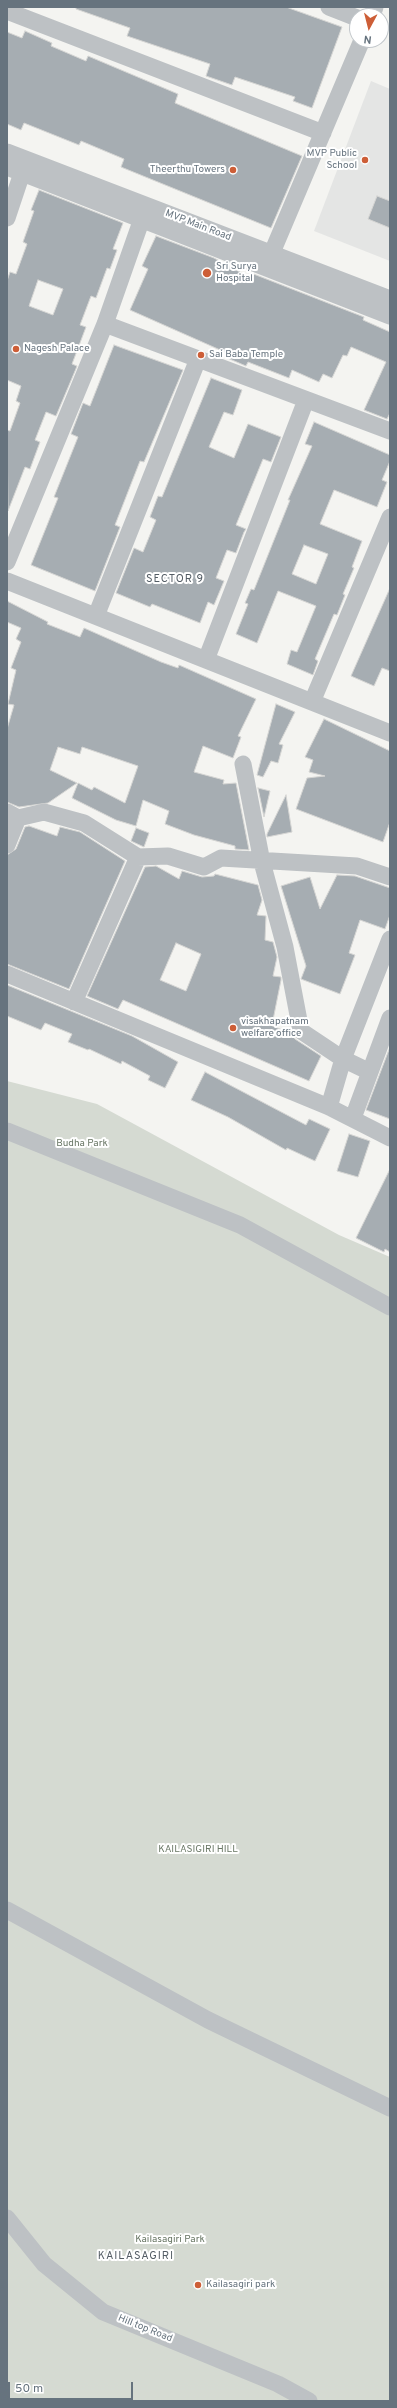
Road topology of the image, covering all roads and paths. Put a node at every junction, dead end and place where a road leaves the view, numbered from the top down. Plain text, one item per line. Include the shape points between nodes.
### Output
1 (329, 7) edge
2 (7, 11) edge
3 (349, 15) edge
4 (359, 48) edge
5 (323, 133) junction
6 (7, 152) edge
7 (14, 170) edge
8 (144, 213) junction
9 (7, 218) edge
10 (271, 254) junction
11 (390, 299) edge
12 (390, 316) edge
13 (105, 324) junction
14 (198, 360) junction
15 (306, 400) junction
16 (390, 431) edge
17 (390, 517) edge
18 (7, 562) edge
19 (7, 581) edge
20 (96, 616) junction
21 (206, 660) junction
22 (312, 702) junction
23 (390, 732) edge
24 (243, 764) dead end
25 (13, 815) edge
26 (7, 845) edge
27 (138, 858) junction
28 (262, 862) junction
29 (390, 877) edge
30 (390, 939) edge
31 (7, 974) edge
32 (74, 1002) junction
33 (390, 1018) edge
34 (343, 1059) junction
35 (370, 1072) junction
36 (329, 1107) junction
37 (353, 1118) junction
38 (7, 1131) edge
39 (390, 1138) edge
40 (390, 1307) edge
41 (7, 1910) edge
42 (390, 2108) edge
43 (7, 2218) edge
44 (309, 2401) edge

1 - 3 street
2 - 5 street
4 - 5 street
5 - 10 street
6 - 8 street, MVP Main Road
7 - 8 street
7 - 9 street
8 - 10 street, MVP Main Road
8 - 12 street
8 - 13 street
10 - 11 street, MVP Main Road
13 - 14 street
13 - 18 street
14 - 15 street
14 - 20 street
15 - 16 street
15 - 21 street
17 - 22 street
19 - 20 street
20 - 21 street
21 - 22 street
22 - 23 street
24 - 28 street
25 - 26 street
25 - 27 street via 44,812 84,822
27 - 28 street via 168,856 204,867 221,858
27 - 32 street
28 - 29 street via 357,866
28 - 34 street via 285,947 301,1031
30 - 34 street
31 - 32 street
32 - 36 street
33 - 35 street
34 - 35 street
34 - 36 street
35 - 37 street
36 - 37 street
37 - 39 street
38 - 40 street via 240,1226
41 - 42 street via 208,2020
43 - 44 street, Hill top Road via 44,2264 103,2312 278,2384

